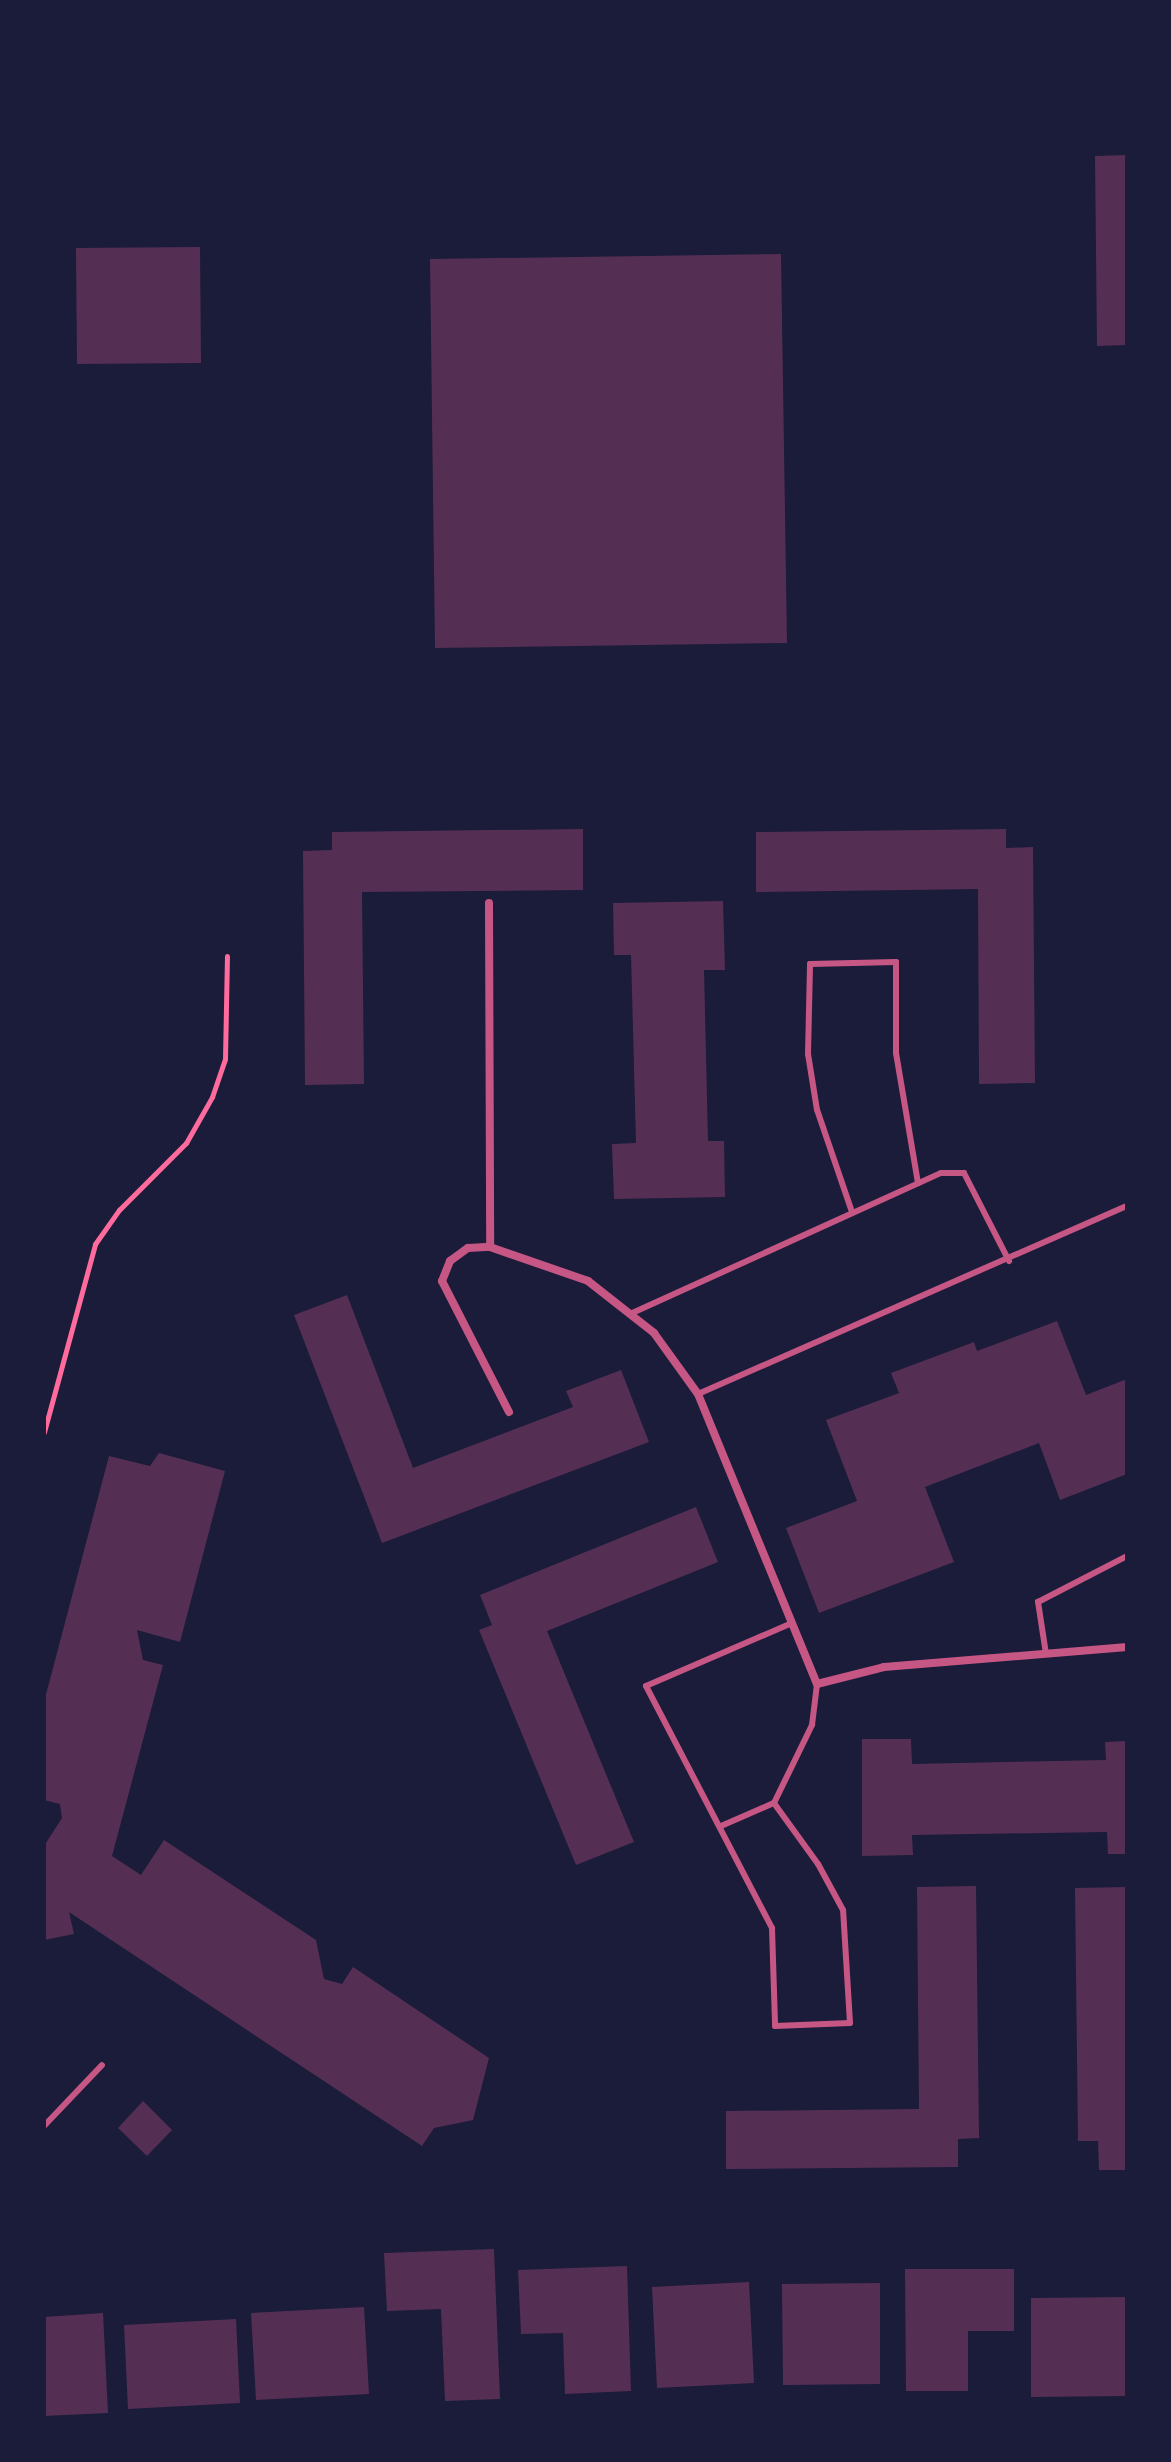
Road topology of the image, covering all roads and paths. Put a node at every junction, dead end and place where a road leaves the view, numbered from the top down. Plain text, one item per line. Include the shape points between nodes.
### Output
1 (489, 903) dead end
2 (227, 956) dead end
3 (918, 1183) junction
4 (1127, 1206) edge
5 (852, 1212) junction
6 (490, 1247) junction
7 (1009, 1261) junction
8 (630, 1314) junction
9 (698, 1394) junction
10 (509, 1412) dead end
11 (44, 1432) edge
12 (1127, 1556) edge
13 (792, 1623) junction
14 (1127, 1647) edge
15 (1046, 1654) junction
16 (817, 1684) junction
17 (774, 1803) junction
18 (721, 1826) junction
19 (102, 2065) dead end
20 (44, 2126) edge

1 - 6 street
2 - 11 path via 225,1059 212,1097 186,1143 119,1210 95,1244
3 - 5 lane
3 - 5 lane via 896,1053 896,962 810,964 808,1054 817,1110
3 - 7 lane via 941,1173 964,1173
4 - 7 lane
5 - 8 lane
6 - 8 street via 588,1281
6 - 10 street via 459,1254 442,1281
7 - 9 lane
8 - 9 street via 654,1333
9 - 13 street
12 - 15 lane via 1038,1602
13 - 16 street
13 - 18 lane via 646,1686
14 - 15 street
15 - 16 street via 884,1667
16 - 17 lane via 812,1725
17 - 18 lane
17 - 18 lane via 843,1910 850,2023 775,2026 772,1928
19 - 20 lane

